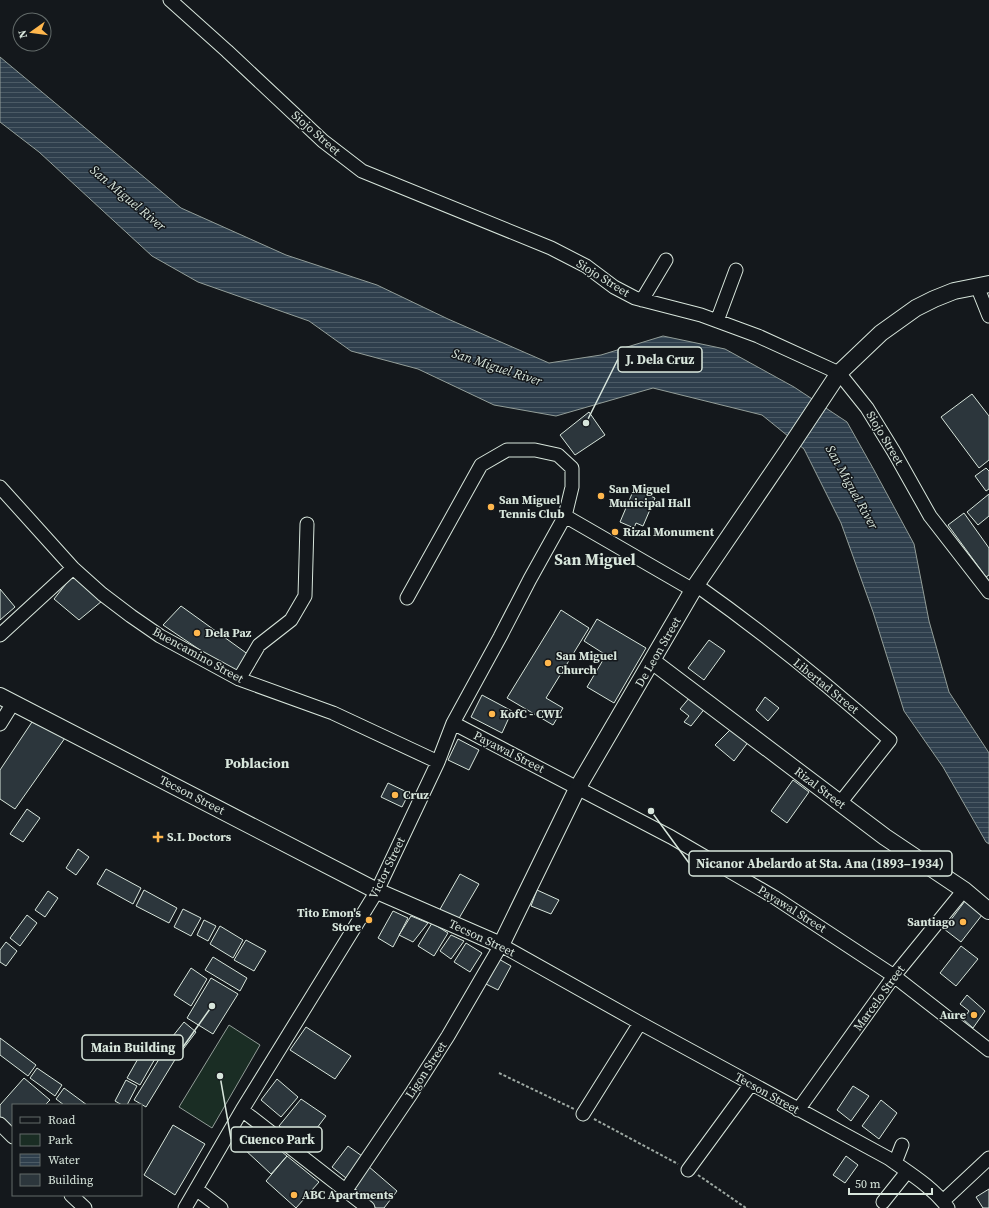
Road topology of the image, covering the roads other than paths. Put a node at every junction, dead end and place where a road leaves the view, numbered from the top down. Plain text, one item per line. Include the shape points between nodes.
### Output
1 (170, 0) edge
2 (666, 260) dead end
3 (736, 270) dead end
4 (983, 285) edge
5 (642, 300) junction
6 (989, 316) edge
7 (717, 321) junction
8 (837, 376) junction
9 (0, 487) edge
10 (565, 516) junction
11 (307, 524) dead end
12 (73, 568) junction
13 (695, 588) junction
14 (989, 592) edge
15 (407, 598) dead end
16 (0, 636) edge
17 (652, 661) junction
18 (239, 679) junction
19 (7, 700) edge
20 (453, 723) junction
21 (0, 724) edge
22 (438, 762) junction
23 (578, 787) junction
24 (840, 803) junction
25 (964, 890) junction
26 (377, 891) junction
27 (989, 911) edge
28 (501, 945) junction
29 (894, 976) junction
30 (640, 1023) junction
31 (989, 1050) edge
32 (751, 1084) junction
33 (242, 1110) junction
34 (798, 1110) junction
35 (583, 1114) road end
36 (0, 1124) edge
37 (12, 1136) edge
38 (902, 1145) dead end
39 (989, 1158) edge
40 (895, 1163) junction
41 (688, 1170) road end
42 (907, 1172) junction
43 (196, 1189) junction
44 (346, 1190) junction
45 (883, 1202) dead end
46 (945, 1205) edge
47 (185, 1208) edge
48 (221, 1208) edge
49 (368, 1208) edge

1 - 5 street, Siojo Street via 323,141 362,171 551,248 586,266 614,287
2 - 5 street
3 - 7 street
4 - 6 street
4 - 8 main road, De Leon Street via 954,291 916,308 881,333
5 - 7 street, Siojo Street
7 - 8 street, Siojo Street via 758,336
8 - 13 main road, De Leon Street
8 - 14 street, Siojo Street via 867,408 930,516
9 - 12 street, Buencamino Street
10 - 13 street, Libertad Street
10 - 15 street, Victor Street via 572,487 572,468 558,455 535,450 507,450 481,465
10 - 20 street, Victor Street
11 - 18 street via 305,596 291,620 259,645
12 - 16 street
12 - 18 street, Buencamino Street via 102,594 160,636
13 - 17 main road, De Leon Street
13 - 24 street, Libertad Street via 744,619 890,740
17 - 23 main road, De Leon Street
17 - 24 main road, Rizal Street
18 - 22 street, Buencamino Street via 333,713
19 - 21 street
19 - 26 main road, Tecson Street
20 - 22 street, Victor Street
20 - 23 street, Payawal Street
22 - 26 street, Victor Street
23 - 28 main road, De Leon Street
23 - 29 street, Payawal Street via 774,897
24 - 25 main road, Rizal Street
25 - 27 main road, Rizal Street
25 - 29 street, Marcelo Street
26 - 28 main road, Tecson Street
26 - 33 street, Victor Street
28 - 30 street, Tecson Street
28 - 44 street, Ligon Street via 448,1036
29 - 31 street, Payawal Street
29 - 34 street, Marcelo Street
30 - 32 street, Tecson Street
30 - 35 street
32 - 34 street, Tecson Street
32 - 41 street
33 - 43 street, Victor Street
33 - 44 street
34 - 40 street, Tecson Street
36 - 37 street
38 - 40 street
39 - 46 street
40 - 42 street, Tecson Street
42 - 45 street
42 - 46 street, Tecson Street
43 - 47 street, Victor Street
43 - 48 street
44 - 49 street

